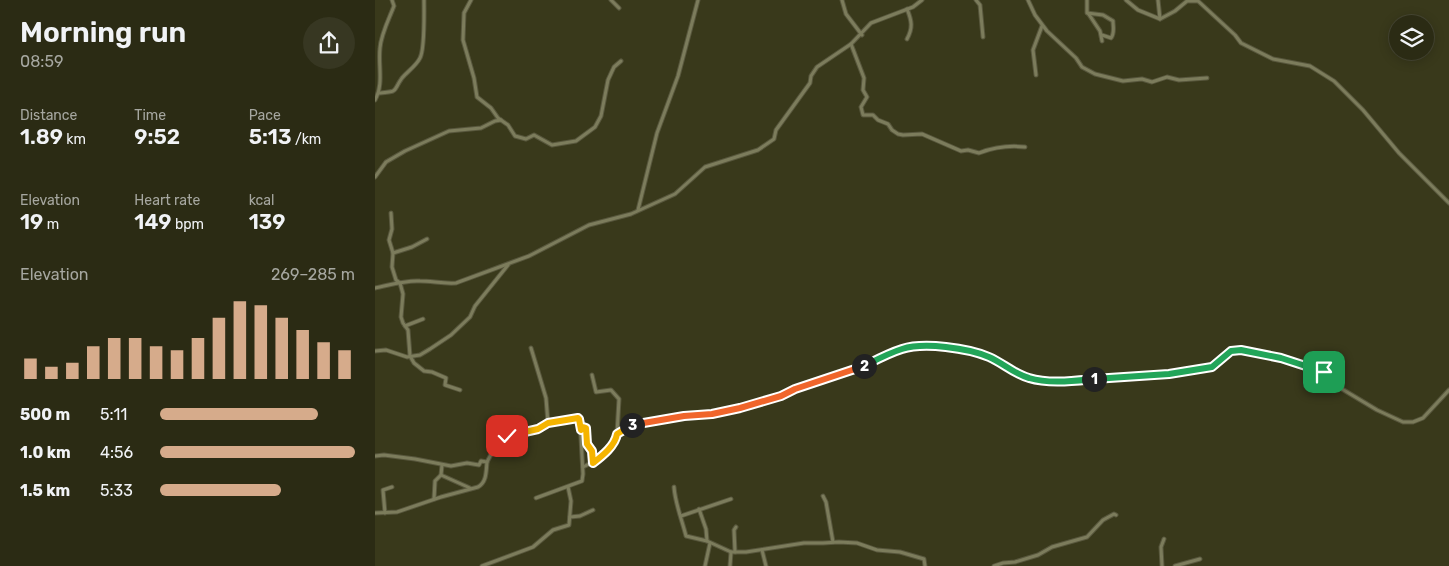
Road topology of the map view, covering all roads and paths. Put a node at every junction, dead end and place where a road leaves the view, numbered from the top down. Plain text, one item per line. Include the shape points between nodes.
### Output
1 (393, 0) edge
2 (424, 0) edge
3 (471, 0) edge
4 (611, 0) edge
5 (698, 0) edge
6 (841, 0) edge
7 (922, 0) edge
8 (976, 0) edge
9 (1028, 0) edge
10 (1087, 0) edge
11 (1126, 0) edge
12 (1158, 0) edge
13 (619, 8) dead end
14 (907, 9) junction
15 (1087, 13) junction
16 (1160, 19) junction
17 (1042, 26) junction
18 (861, 35) junction
19 (1102, 35) junction
20 (983, 38) dead end
21 (907, 39) dead end
22 (1102, 41) dead end
23 (851, 44) junction
24 (375, 51) edge
25 (380, 51) junction
26 (621, 61) dead end
27 (1036, 75) dead end
28 (1207, 78) dead end
29 (379, 93) junction
30 (375, 100) edge
31 (501, 120) junction
32 (1025, 147) dead end
33 (375, 177) edge
34 (1449, 203) edge
35 (638, 210) junction
36 (391, 213) dead end
37 (427, 239) dead end
38 (393, 253) junction
39 (509, 263) junction
40 (400, 283) junction
41 (375, 288) edge
42 (423, 319) dead end
43 (405, 326) junction
44 (531, 348) dead end
45 (375, 351) edge
46 (410, 356) junction
47 (592, 375) dead end
48 (460, 390) dead end
49 (1449, 390) edge
50 (548, 423) junction
51 (581, 430) junction
52 (617, 434) junction
53 (375, 456) edge
54 (487, 462) junction
55 (593, 463) junction
56 (443, 465) junction
57 (583, 467) junction
58 (441, 475) junction
59 (392, 487) dead end
60 (568, 487) junction
61 (674, 487) dead end
62 (470, 488) junction
63 (823, 496) dead end
64 (536, 498) dead end
65 (434, 499) junction
66 (731, 499) dead end
67 (699, 509) junction
68 (593, 510) dead end
69 (375, 513) edge
70 (385, 513) junction
71 (1116, 515) dead end
72 (681, 516) junction
73 (570, 517) junction
74 (736, 527) dead end
75 (1164, 539) dead end
76 (708, 542) junction
77 (833, 542) junction
78 (762, 550) junction
79 (731, 552) junction
80 (735, 552) junction
81 (1200, 558) dead end
82 (1015, 564) edge
83 (482, 566) edge
84 (705, 566) edge
85 (730, 566) edge
86 (766, 566) edge
87 (925, 566) edge
88 (995, 566) edge
89 (1163, 566) edge
90 (1175, 566) edge

1 - 25 street
2 - 29 street via 421,56 401,79 397,89
3 - 31 street via 464,13 463,40 477,97
4 - 13 street
5 - 35 street via 678,76 657,133
6 - 18 street via 846,14
7 - 14 street
8 - 20 street via 980,6
9 - 17 street
10 - 15 street
11 - 16 street via 1138,10
12 - 16 street
14 - 18 street via 871,23
14 - 21 street via 912,30
15 - 19 street
15 - 19 street via 1103,14 1113,21 1113,37
16 - 34 street via 1187,1 1198,1 1241,43 1273,59 1310,66 1333,81 1363,110
17 - 27 street via 1033,50
17 - 28 street via 1082,67 1099,76 1152,82 1168,77 1179,80
18 - 23 street
19 - 22 street
23 - 32 street via 864,78 863,90 867,97 861,107 863,115 873,115 898,134 922,134 961,151 979,153 1002,146
23 - 35 street via 817,68 777,130 775,139 758,150 705,167 675,194
24 - 25 street
25 - 29 street
26 - 31 street via 613,67 601,116 595,127 576,141 552,145 535,135 519,138
29 - 30 street
31 - 33 street via 481,128 449,132 405,151 386,162
35 - 39 street via 589,225
36 - 38 street via 389,240
37 - 38 street
38 - 40 street via 396,280
39 - 40 street via 456,283 422,280
39 - 46 street via 458,329 430,350
40 - 41 street
40 - 43 street via 403,294 401,317
42 - 43 street
43 - 46 street
44 - 50 street via 546,398
45 - 46 street via 386,350
46 - 48 street via 424,371 446,378 445,385
47 - 52 street via 596,392 611,390 619,399
49 - 52 street via 1423,418 1403,422 1342,388 1324,372 1281,358 1241,350 1231,351 1212,367 1169,374 1052,381 1019,375 976,353 946,348 903,348 862,367 767,401 712,414 632,425
50 - 51 street via 578,418
50 - 54 street via 504,438
51 - 55 street via 586,428
51 - 57 street
52 - 55 street via 611,446
53 - 56 street
54 - 56 street
54 - 62 street via 482,485
55 - 57 street
56 - 58 street
57 - 60 street via 582,481
58 - 62 street
58 - 65 street via 435,481
59 - 70 street via 383,490
60 - 64 street
60 - 73 street
61 - 72 street
62 - 65 street
63 - 77 street
65 - 70 street
66 - 67 street
67 - 72 street
67 - 76 street
68 - 73 street
69 - 70 street
71 - 82 street via 1103,520 1087,537 1052,547
72 - 76 street via 686,536
73 - 83 street via 569,525 553,530 533,547
74 - 80 street
75 - 89 street via 1161,547
76 - 79 street
76 - 84 street
77 - 78 street
77 - 87 street via 857,543 877,550 917,556 923,559
78 - 80 street
78 - 86 street
79 - 80 street
79 - 85 street
81 - 90 street
82 - 88 street via 1003,562

